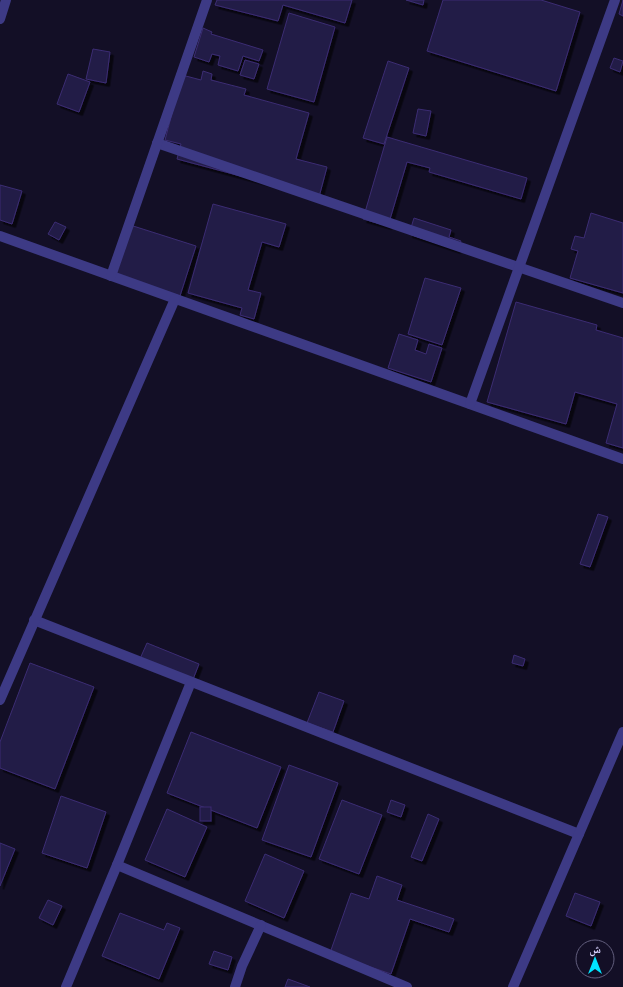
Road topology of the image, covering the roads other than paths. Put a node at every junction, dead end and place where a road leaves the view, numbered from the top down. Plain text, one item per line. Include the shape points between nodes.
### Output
1 (6, 0) edge
2 (207, 0) edge
3 (615, 0) edge
4 (0, 19) edge
5 (157, 143) junction
6 (0, 236) edge
7 (519, 267) junction
8 (111, 276) junction
9 (175, 299) junction
10 (623, 303) edge
11 (470, 404) junction
12 (623, 459) edge
13 (34, 620) junction
14 (191, 682) junction
15 (0, 700) edge
16 (623, 732) edge
17 (579, 834) junction
18 (117, 865) junction
19 (261, 925) junction
20 (66, 987) edge
21 (235, 987) edge
22 (407, 987) edge
23 (513, 987) edge

1 - 4 lane
2 - 5 lane
3 - 7 lane
5 - 7 lane
5 - 8 lane
6 - 8 lane
7 - 10 lane
7 - 11 lane
8 - 9 lane
9 - 11 lane
9 - 13 lane
11 - 12 lane
13 - 14 lane
13 - 15 lane
14 - 17 lane
14 - 18 lane
16 - 17 lane
17 - 23 lane
18 - 19 lane
18 - 20 lane
19 - 21 lane
19 - 22 lane

